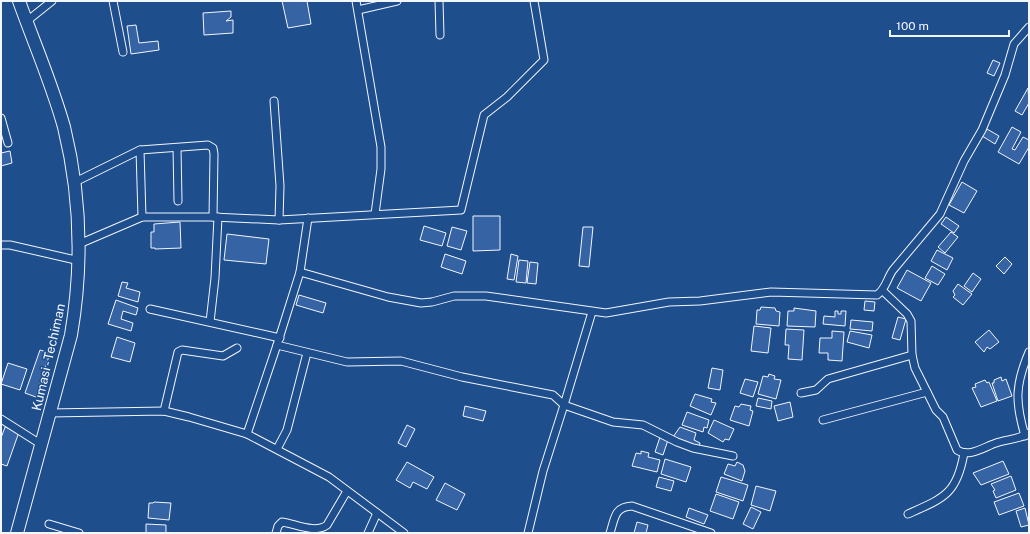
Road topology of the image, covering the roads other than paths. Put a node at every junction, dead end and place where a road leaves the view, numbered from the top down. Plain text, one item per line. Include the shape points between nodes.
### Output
1 (19, 1) edge
2 (52, 1) edge
3 (113, 1) edge
4 (356, 1) edge
5 (397, 1) edge
6 (439, 1) edge
7 (534, 1) edge
8 (358, 10) junction
9 (27, 21) junction
10 (1029, 27) edge
11 (440, 35) dead end
12 (123, 52) dead end
13 (274, 101) dead end
14 (1, 118) edge
15 (8, 143) dead end
16 (177, 148) junction
17 (140, 150) junction
18 (75, 182) junction
19 (178, 201) dead end
20 (375, 214) junction
21 (142, 217) junction
22 (216, 217) junction
23 (308, 218) junction
24 (278, 220) junction
25 (79, 244) junction
26 (1, 245) edge
27 (80, 261) junction
28 (300, 272) junction
29 (883, 291) junction
30 (150, 309) dead end
31 (592, 312) junction
32 (210, 322) junction
33 (280, 338) junction
34 (277, 346) junction
35 (237, 348) dead end
36 (1029, 352) edge
37 (307, 353) junction
38 (912, 355) junction
39 (926, 392) junction
40 (801, 393) dead end
41 (564, 405) junction
42 (164, 411) junction
43 (50, 413) junction
44 (1, 419) edge
45 (823, 420) dead end
46 (246, 434) junction
47 (1027, 434) edge
48 (42, 445) junction
49 (277, 449) junction
50 (964, 453) junction
51 (733, 456) dead end
52 (347, 491) junction
53 (377, 513) junction
54 (908, 514) dead end
55 (49, 524) dead end
56 (17, 533) edge
57 (79, 533) edge
58 (276, 533) edge
59 (368, 533) edge
60 (404, 533) edge
61 (528, 533) edge
62 (610, 533) edge
63 (710, 533) edge

1 - 9 highway, Kumasi - Techiman
2 - 9 street
3 - 12 street
4 - 8 street
5 - 8 street
6 - 11 street
7 - 20 street via 544,60 507,97 484,115 461,210
8 - 20 street via 381,147
9 - 18 highway, Kumasi - Techiman via 64,127
10 - 29 street via 1014,44 1005,75 982,130 964,160 940,214 889,276
13 - 24 street via 280,186
14 - 15 street
16 - 17 street
16 - 19 street
16 - 22 street via 208,145 213,148
17 - 18 street
17 - 21 street
18 - 25 highway, Kumasi - Techiman
20 - 23 street
21 - 22 street
21 - 25 street
22 - 24 street
22 - 32 street via 215,278
23 - 24 street
23 - 28 street
25 - 27 highway, Kumasi - Techiman
26 - 27 street
27 - 43 highway, Kumasi - Techiman via 71,335
28 - 31 street via 409,302 432,302 454,296 486,296
28 - 33 street
29 - 31 street via 871,296 772,292 700,301 669,302 606,313
29 - 38 street via 911,321
30 - 32 street
31 - 41 street
32 - 33 street
33 - 34 street
34 - 37 street
34 - 46 street
35 - 42 street via 223,356 182,350 178,352
36 - 47 street via 1017,392 1017,404
37 - 41 street via 347,362 401,361 462,377 553,395
37 - 49 street via 287,430
38 - 39 street
38 - 40 street via 828,379 816,390
39 - 45 street
39 - 50 street via 943,417 957,450
41 - 51 street via 613,422 643,425 693,448
41 - 61 street via 543,471
42 - 43 street
42 - 46 street
43 - 48 highway, Kumasi - Techiman
44 - 48 street
46 - 49 street
47 - 50 street via 1016,440 995,443 980,450
48 - 56 highway, Kumasi - Techiman
49 - 52 street via 329,477
50 - 54 street via 959,474 949,492 937,502
52 - 53 street
52 - 58 street via 322,529 282,522
53 - 59 street
53 - 60 street
55 - 57 street
62 - 63 street via 616,512 622,507 632,506

